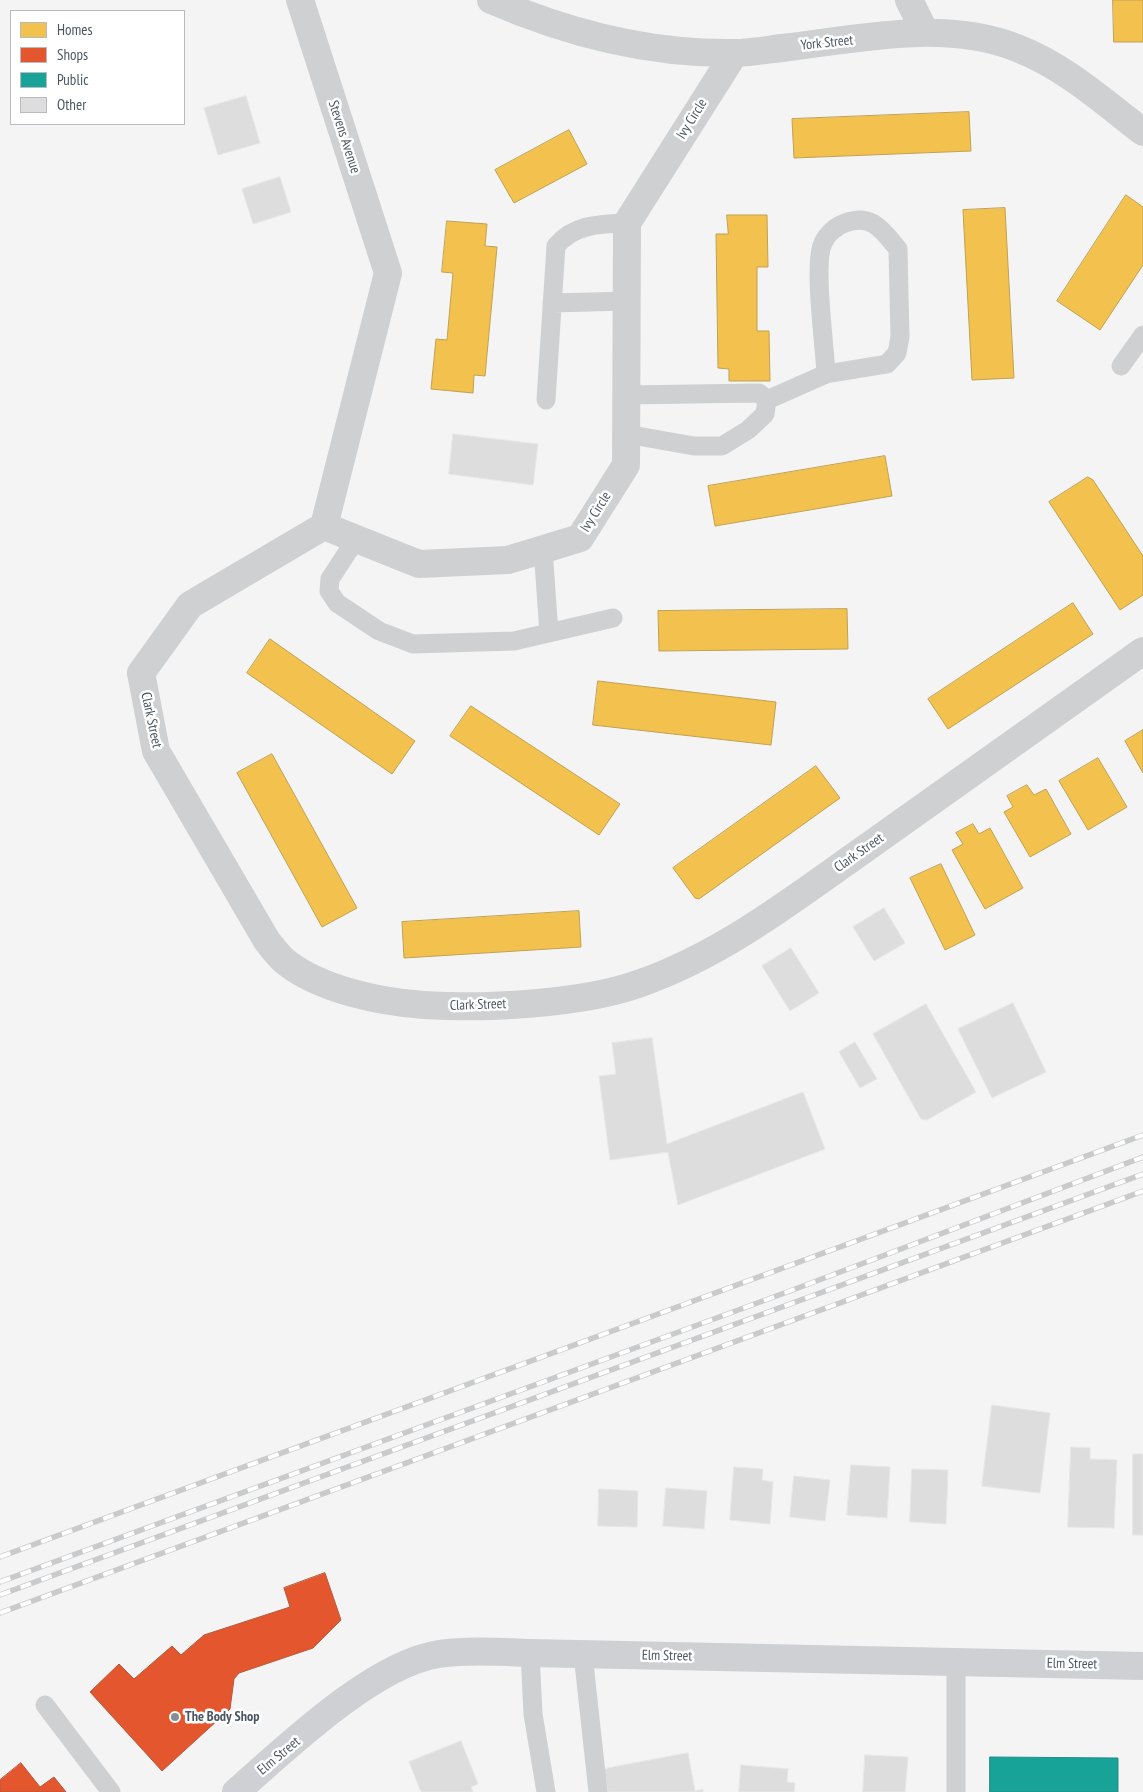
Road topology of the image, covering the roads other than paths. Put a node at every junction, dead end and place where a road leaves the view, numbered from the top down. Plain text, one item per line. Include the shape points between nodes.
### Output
1 (300, 0) edge
2 (491, 0) edge
3 (909, 0) edge
4 (925, 32) junction
5 (734, 54) junction
6 (1143, 132) edge
7 (627, 223) junction
8 (627, 301) junction
9 (552, 303) junction
10 (1143, 335) edge
11 (1121, 366) dead end
12 (826, 374) junction
13 (626, 395) junction
14 (546, 400) dead end
15 (767, 400) junction
16 (626, 434) junction
17 (324, 526) junction
18 (356, 539) junction
19 (543, 549) junction
20 (613, 618) dead end
21 (549, 633) junction
22 (1143, 652) edge
23 (530, 1652) junction
24 (583, 1654) junction
25 (956, 1662) junction
26 (1143, 1666) edge
27 (44, 1704) dead end
28 (111, 1792) edge
29 (236, 1792) edge
30 (546, 1792) edge
31 (598, 1792) edge
32 (956, 1792) edge

1 - 17 street, Stevens Avenue via 388,273
2 - 5 street, York Street via 536,20 592,36 664,49
3 - 4 street
4 - 5 street, York Street
4 - 6 street, York Street via 981,39 1017,48 1055,67
5 - 7 street, Ivy Circle
7 - 8 street, Ivy Circle
7 - 9 lane via 591,224 564,236 556,246
8 - 9 lane
8 - 13 street, Ivy Circle
9 - 14 lane
10 - 11 lane
12 - 12 lane via 887,364 897,353 900,337 898,249 877,224 857,219 836,226 823,243 818,263
12 - 15 lane
13 - 15 lane via 759,393
13 - 16 street, Ivy Circle
15 - 16 lane via 765,414 748,430 722,446 694,446
16 - 19 street, Ivy Circle via 626,465 580,538
17 - 18 street, Ivy Circle
17 - 22 street, Clark Street via 190,605 141,673 156,751 267,941 285,962 315,981 396,1003 452,1007 586,996 636,985 692,962 772,915
18 - 19 street, Ivy Circle via 418,564 508,560
18 - 21 lane via 330,579 329,591 337,603 378,631 414,644 514,641
19 - 21 lane
20 - 21 lane
23 - 24 main road, Elm Street
23 - 29 main road, Elm Street via 437,1654 403,1664 348,1697
23 - 30 lane via 533,1714
24 - 25 main road, Elm Street
24 - 31 lane
25 - 26 main road, Elm Street
25 - 32 lane
27 - 28 lane

